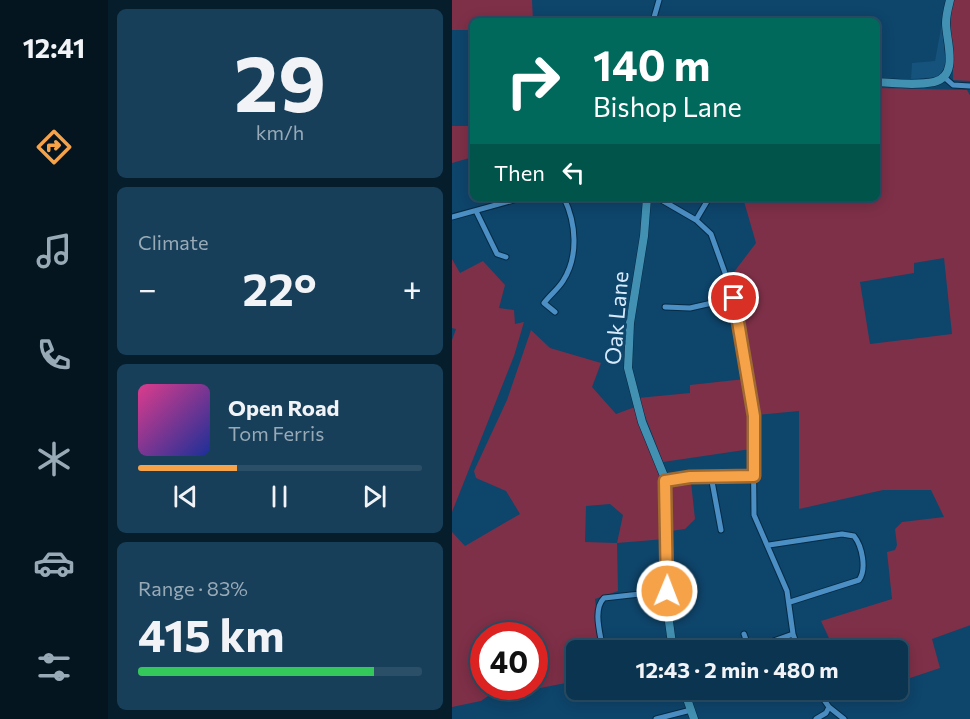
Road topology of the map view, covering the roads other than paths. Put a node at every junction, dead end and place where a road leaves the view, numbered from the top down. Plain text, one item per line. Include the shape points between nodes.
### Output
1 (659, 0) edge
2 (950, 0) edge
3 (654, 18) edge
4 (944, 77) junction
5 (880, 82) edge
6 (971, 86) edge
7 (511, 201) edge
8 (565, 201) edge
9 (647, 201) edge
10 (663, 201) edge
11 (707, 201) edge
12 (476, 211) junction
13 (452, 217) edge
14 (695, 220) junction
15 (506, 256) dead end
16 (734, 298) junction
17 (555, 312) dead end
18 (670, 315) dead end
19 (712, 476) junction
20 (754, 476) junction
21 (665, 481) junction
22 (721, 530) dead end
23 (769, 545) junction
24 (667, 591) junction
25 (790, 602) junction
26 (744, 634) dead end
27 (793, 634) junction
28 (601, 640) edge
29 (672, 640) edge
30 (746, 640) edge
31 (777, 640) edge
32 (795, 640) edge
33 (687, 700) edge
34 (824, 700) edge
35 (829, 707) junction
36 (690, 710) junction
37 (656, 719) edge
38 (694, 719) edge
39 (816, 719) edge
40 (844, 719) edge

1 - 3 street
2 - 4 street via 946,24 950,64
4 - 5 street via 928,83
4 - 6 street via 953,85
7 - 12 street
8 - 17 street via 575,234 565,277 544,303
9 - 21 street, Oak Lane via 628,368 638,411
10 - 14 street
11 - 14 street
12 - 13 street
12 - 15 street via 497,254
14 - 16 street via 711,234
16 - 18 street via 690,308 668,307
16 - 20 street via 754,416
19 - 20 street
19 - 21 street
19 - 22 street
20 - 23 street via 754,515
21 - 24 street, Oak Lane
23 - 25 street
23 - 25 street via 842,534 854,536 859,543 864,571 859,580
24 - 28 street via 604,598 597,611
24 - 29 street, Oak Lane
25 - 27 street
26 - 30 street
27 - 31 street
27 - 32 street
33 - 36 street
34 - 35 street
35 - 39 street
35 - 40 street
36 - 37 street
36 - 38 street

